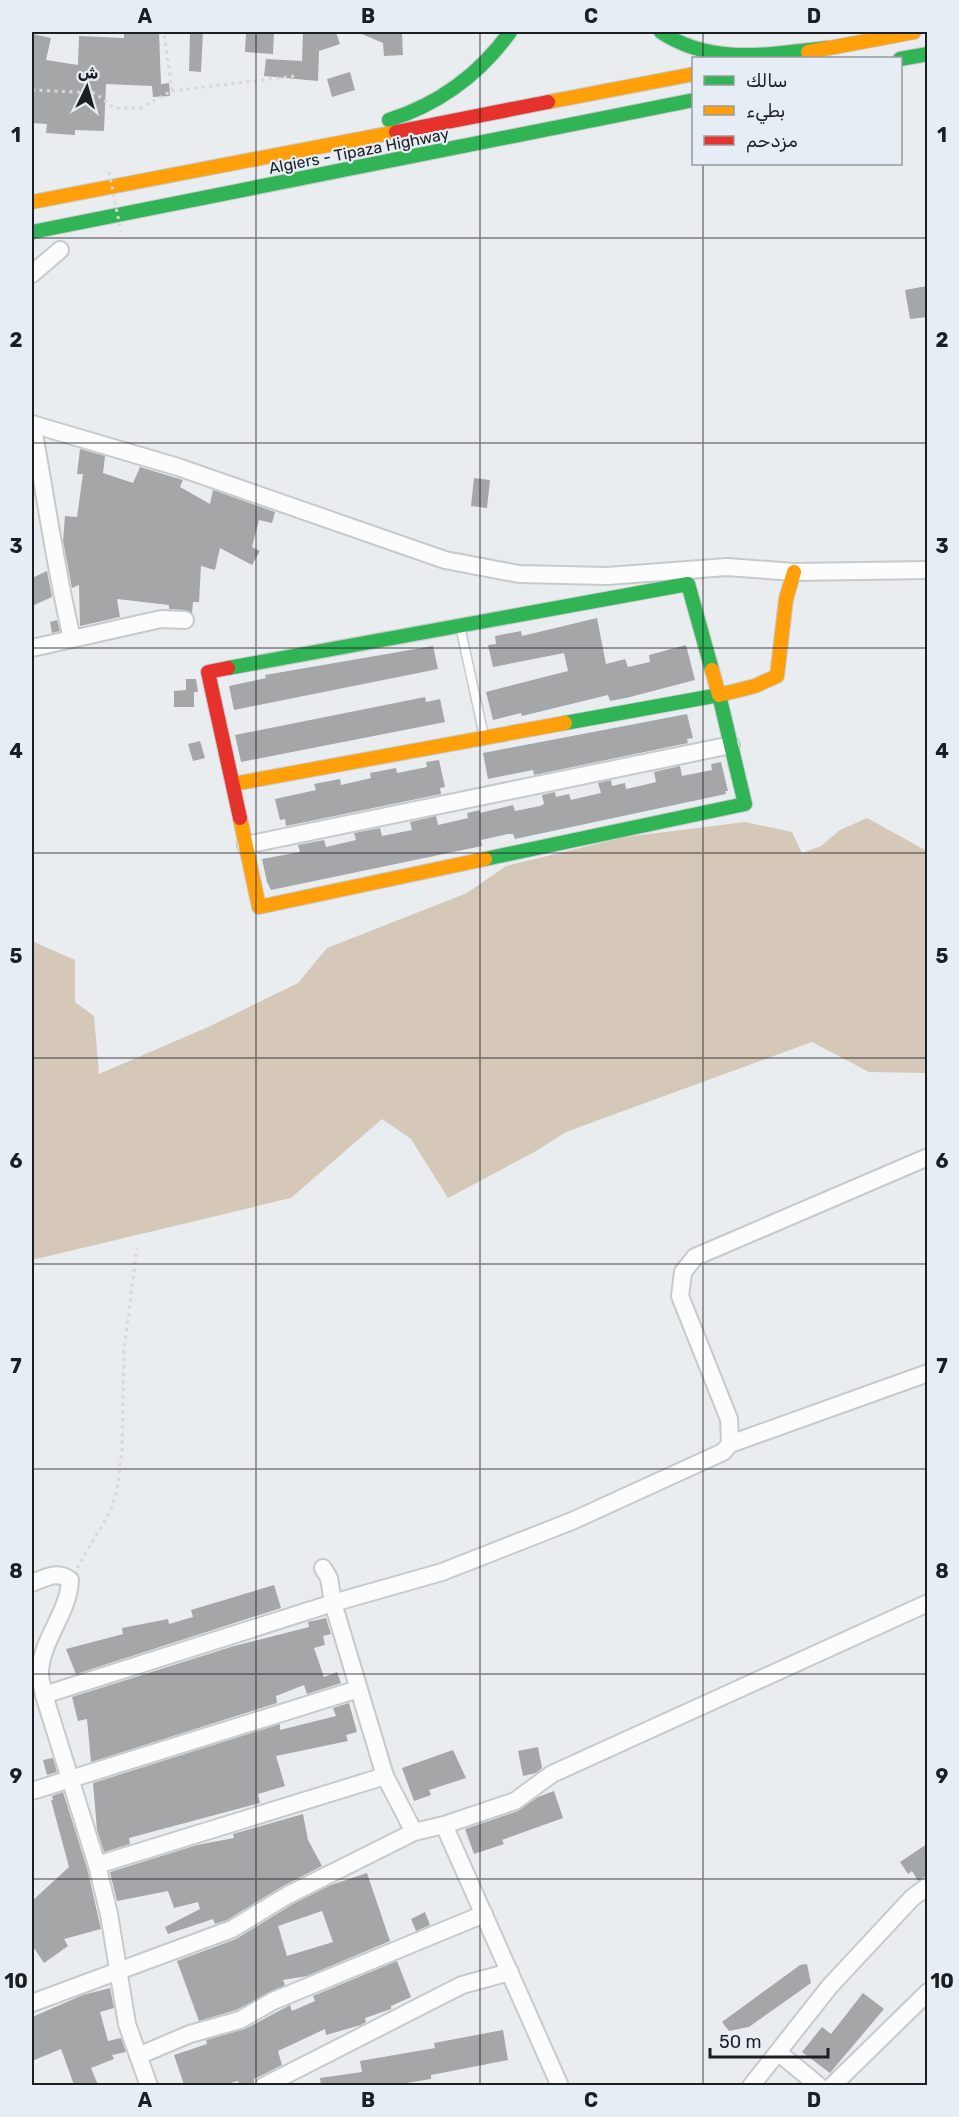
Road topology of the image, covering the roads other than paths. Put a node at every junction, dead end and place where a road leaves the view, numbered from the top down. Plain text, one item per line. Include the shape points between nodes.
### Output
1 (510, 32) edge
2 (661, 32) edge
3 (914, 32) edge
4 (827, 48) junction
5 (927, 54) edge
6 (778, 57) edge
7 (902, 59) edge
8 (692, 74) edge
9 (692, 100) edge
10 (331, 146) junction
11 (32, 202) edge
12 (32, 232) edge
13 (60, 250) dead end
14 (32, 274) edge
15 (32, 424) edge
16 (927, 570) edge
17 (794, 572) junction
18 (185, 620) dead end
19 (460, 625) junction
20 (72, 638) junction
21 (32, 648) edge
22 (719, 695) junction
23 (484, 737) junction
24 (731, 745) junction
25 (233, 784) junction
26 (246, 845) junction
27 (927, 1157) edge
28 (927, 1373) edge
29 (730, 1444) junction
30 (323, 1568) dead end
31 (32, 1583) edge
32 (927, 1603) edge
33 (333, 1604) junction
34 (358, 1689) junction
35 (44, 1695) junction
36 (385, 1776) junction
37 (70, 1779) junction
38 (32, 1791) edge
39 (444, 1825) junction
40 (414, 1832) junction
41 (97, 1865) junction
42 (927, 1886) edge
43 (484, 1914) junction
44 (119, 1972) junction
45 (510, 1972) junction
46 (927, 1992) edge
47 (32, 2003) edge
48 (778, 2053) junction
49 (138, 2056) junction
50 (149, 2085) edge
51 (264, 2085) edge
52 (560, 2085) edge
53 (751, 2085) edge
54 (819, 2085) edge
55 (832, 2085) edge

1 - 10 main road via 478,69 444,96 400,117 357,131
2 - 4 main road via 699,51 734,55
3 - 4 main road
4 - 6 main road
5 - 7 main road
8 - 10 main road, Algiers - Tipaza Highway
9 - 12 main road, Algiers - Tipaza Highway
10 - 11 main road, Algiers - Tipaza Highway
13 - 14 street
15 - 17 street via 178,467 445,560 519,574 607,576 727,567
15 - 20 street via 52,527 58,582
16 - 17 street
17 - 22 main road via 786,599 777,676
18 - 20 street via 161,619
19 - 22 main road via 688,584
19 - 23 lane
19 - 25 main road via 208,672
20 - 21 street
22 - 23 main road
22 - 24 main road
23 - 25 main road
24 - 26 street
24 - 26 main road via 745,804 259,907
25 - 26 main road
27 - 29 street via 694,1257 683,1272 680,1296 729,1419
28 - 29 street
29 - 33 street via 723,1452 572,1521 442,1572
30 - 33 street via 329,1578
31 - 35 street via 53,1574 63,1574 70,1580 70,1593 46,1647 40,1671
32 - 39 street via 552,1774 515,1801
33 - 34 street
33 - 35 street
34 - 36 street
34 - 37 street
35 - 37 street
36 - 40 street
36 - 41 street
37 - 38 street
37 - 41 street
39 - 40 street
39 - 43 street
40 - 44 street via 288,1895 232,1929
41 - 44 street
42 - 48 street via 830,1986
43 - 45 street
43 - 49 street via 273,2001 240,2020 190,2034
44 - 47 street
44 - 49 street via 126,2024
45 - 51 street via 462,1985
45 - 52 street
46 - 55 street
48 - 53 street
48 - 54 street
49 - 50 street

